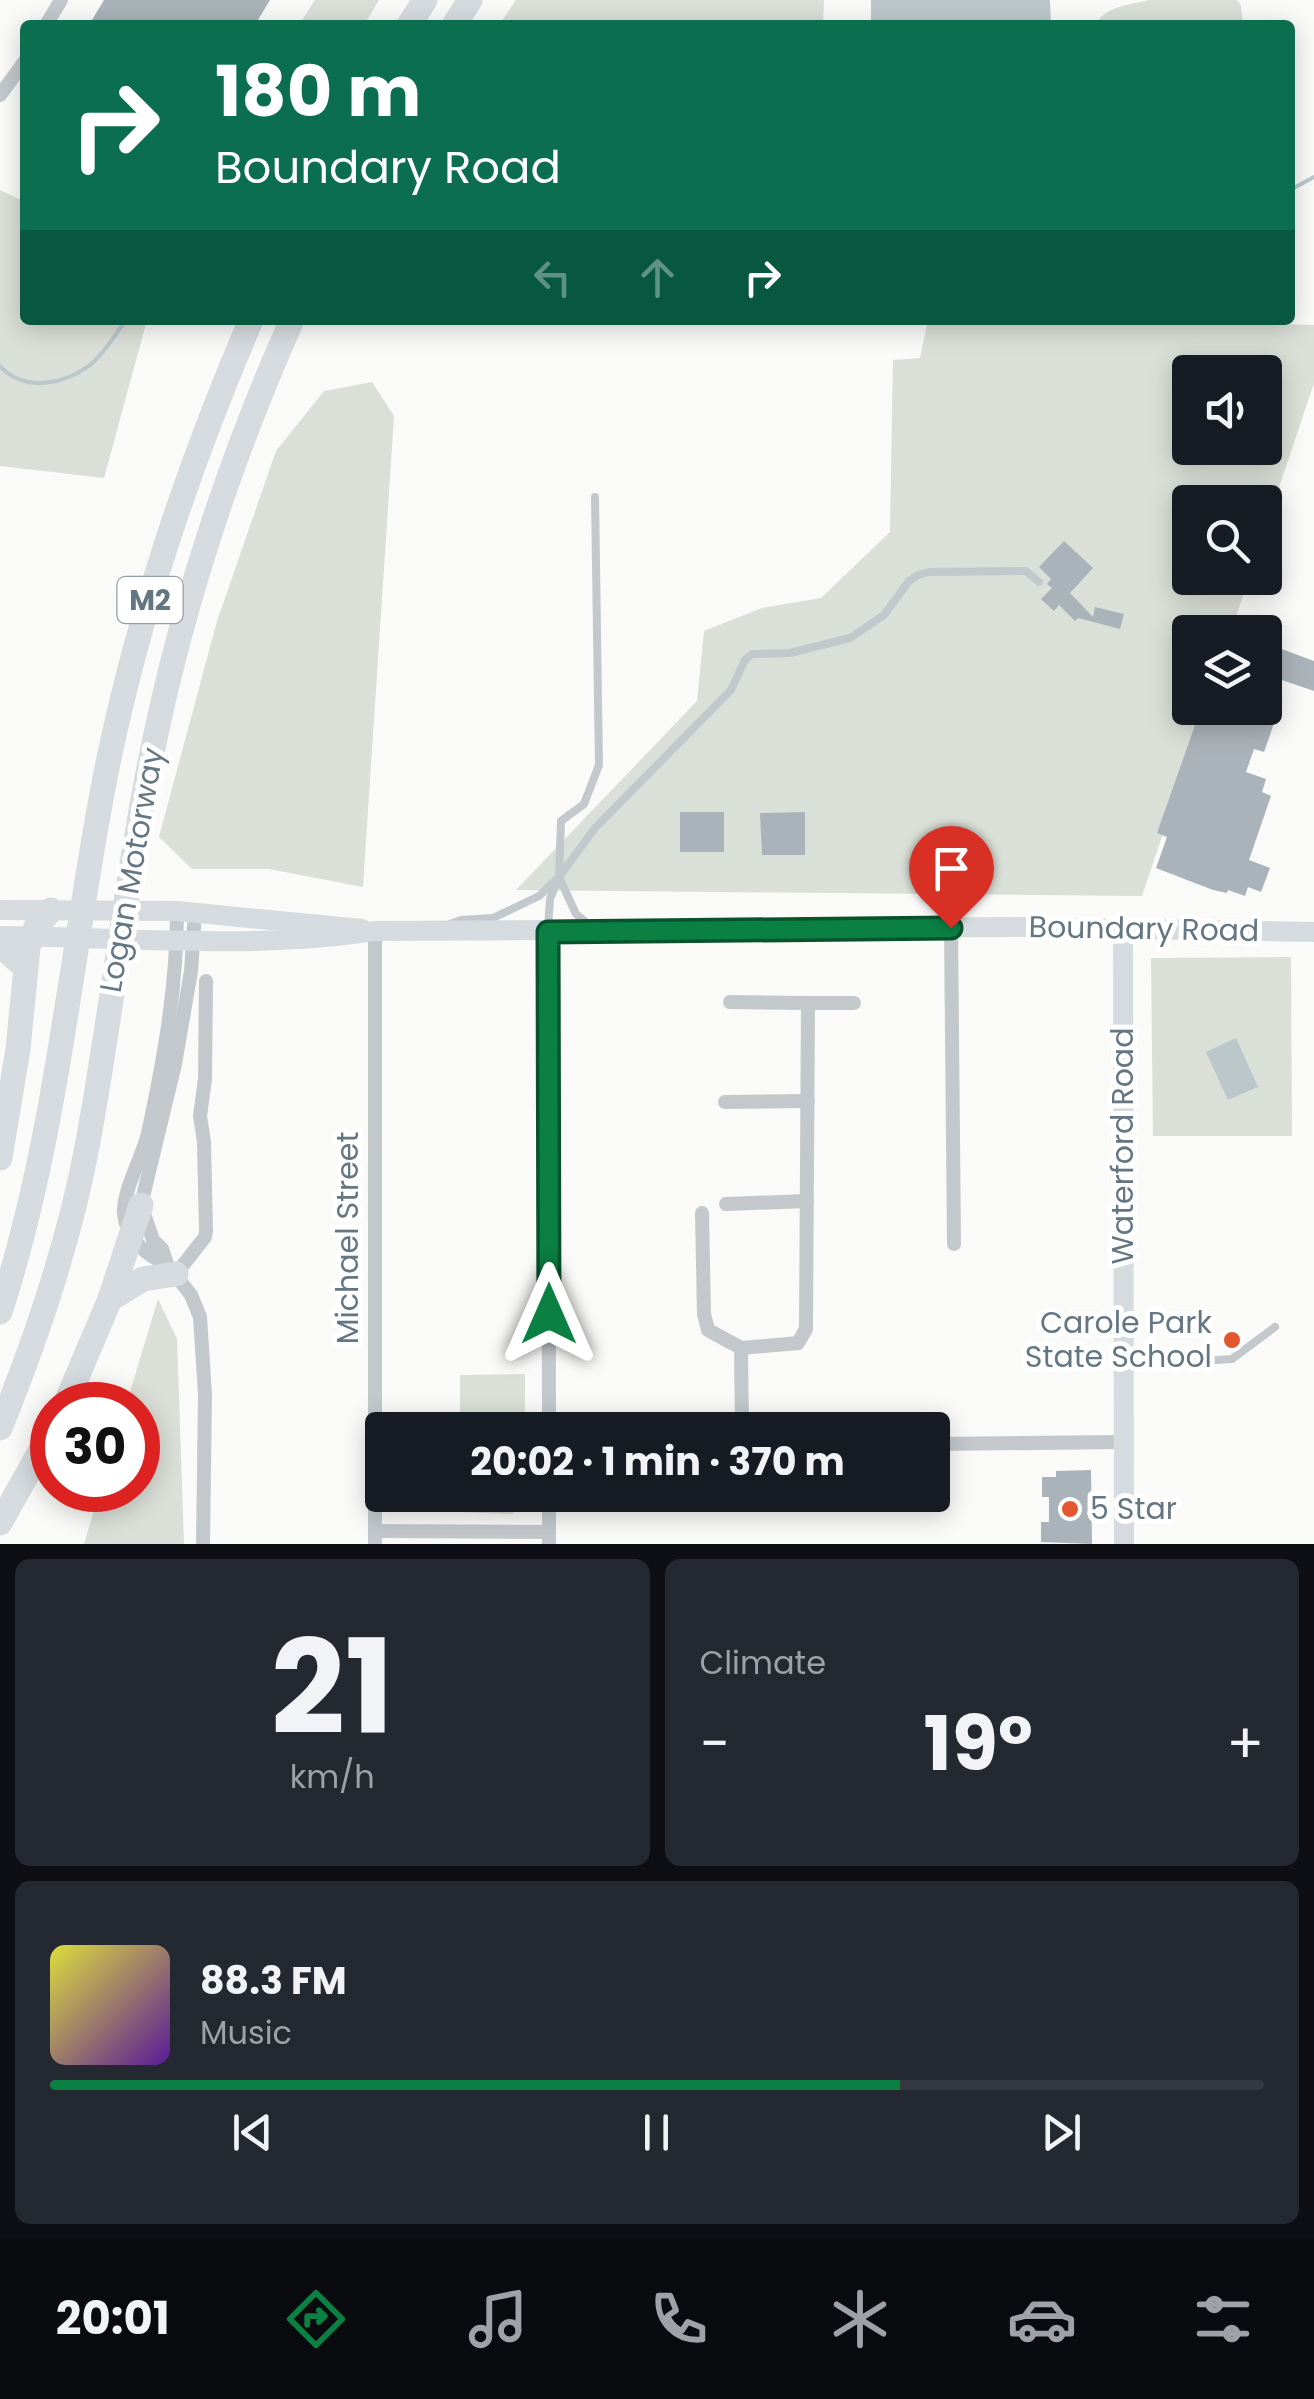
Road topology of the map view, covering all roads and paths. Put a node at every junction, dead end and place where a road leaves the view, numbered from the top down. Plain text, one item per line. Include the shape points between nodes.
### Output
1 (20, 68) edge
2 (0, 95) edge
3 (249, 325) edge
4 (290, 325) edge
5 (595, 496) dead end
6 (1039, 582) dead end
7 (559, 877) junction
8 (0, 910) edge
9 (51, 910) junction
10 (186, 911) junction
11 (951, 928) junction
12 (1123, 929) junction
13 (374, 931) junction
14 (432, 931) junction
15 (596, 931) junction
16 (548, 932) junction
17 (1314, 932) edge
18 (0, 936) edge
19 (30, 936) junction
20 (185, 939) junction
21 (0, 945) edge
22 (26, 968) junction
23 (206, 981) dead end
24 (730, 1002) dead end
25 (808, 1003) junction
26 (854, 1003) dead end
27 (808, 1101) junction
28 (725, 1102) dead end
29 (0, 1158) edge
30 (807, 1201) junction
31 (726, 1204) dead end
32 (141, 1205) junction
33 (702, 1213) dead end
34 (131, 1236) junction
35 (954, 1244) dead end
36 (171, 1269) junction
37 (110, 1299) junction
38 (0, 1312) edge
39 (1275, 1327) dead end
40 (740, 1348) junction
41 (1124, 1366) junction
42 (75, 1382) edge
43 (550, 1412) edge
44 (742, 1412) edge
45 (0, 1428) edge
46 (1124, 1442) junction
47 (950, 1444) edge
48 (30, 1470) edge
49 (549, 1512) edge
50 (0, 1524) edge
51 (375, 1538) edge
52 (549, 1538) edge
53 (203, 1544) edge
54 (1124, 1544) edge

1 - 2 street
3 - 38 highway, Logan Motorway / M2 via 197,455 114,739 43,1150
4 - 45 highway, Logan Motorway / M2 via 230,472 160,711 76,1198 31,1352
5 - 7 lane via 598,766 584,804 561,821
6 - 7 lane via 1026,571 929,572 909,581 884,615 850,638 790,653 752,654 731,690 596,828
7 - 14 lane via 540,896 493,918
7 - 15 lane via 576,914
7 - 16 lane
8 - 9 main road, Boundary Road
9 - 10 main road, Boundary Road
9 - 19 highway
10 - 13 main road, Boundary Road
10 - 20 street
11 - 12 main road, Boundary Road
11 - 15 main road, Boundary Road
11 - 35 street
12 - 17 main road, Boundary Road
12 - 41 main road, Waterford Road
13 - 14 main road, Boundary Road
13 - 20 main road, Boundary Road via 336,938
13 - 51 street, Michael Street
14 - 16 main road, Boundary Road
15 - 16 main road, Boundary Road
16 - 43 street
18 - 19 main road, Boundary Road
19 - 20 main road, Boundary Road
19 - 22 highway
20 - 32 street via 172,1080
20 - 34 street via 148,1132 124,1202
21 - 22 highway
22 - 29 highway
23 - 36 street via 200,1116 206,1230
24 - 25 street
25 - 26 street
25 - 27 street
27 - 28 street
27 - 30 street
30 - 31 street
30 - 40 street via 806,1329 798,1343
32 - 34 highway
32 - 36 street
33 - 40 street via 708,1330
34 - 36 street
34 - 37 highway
36 - 37 highway
36 - 53 street via 197,1306 204,1348
37 - 42 highway
39 - 41 lane via 1232,1359
40 - 44 street
41 - 46 main road, Waterford Road
46 - 47 street
46 - 54 main road, Waterford Road
48 - 50 highway
49 - 52 street
51 - 52 street

